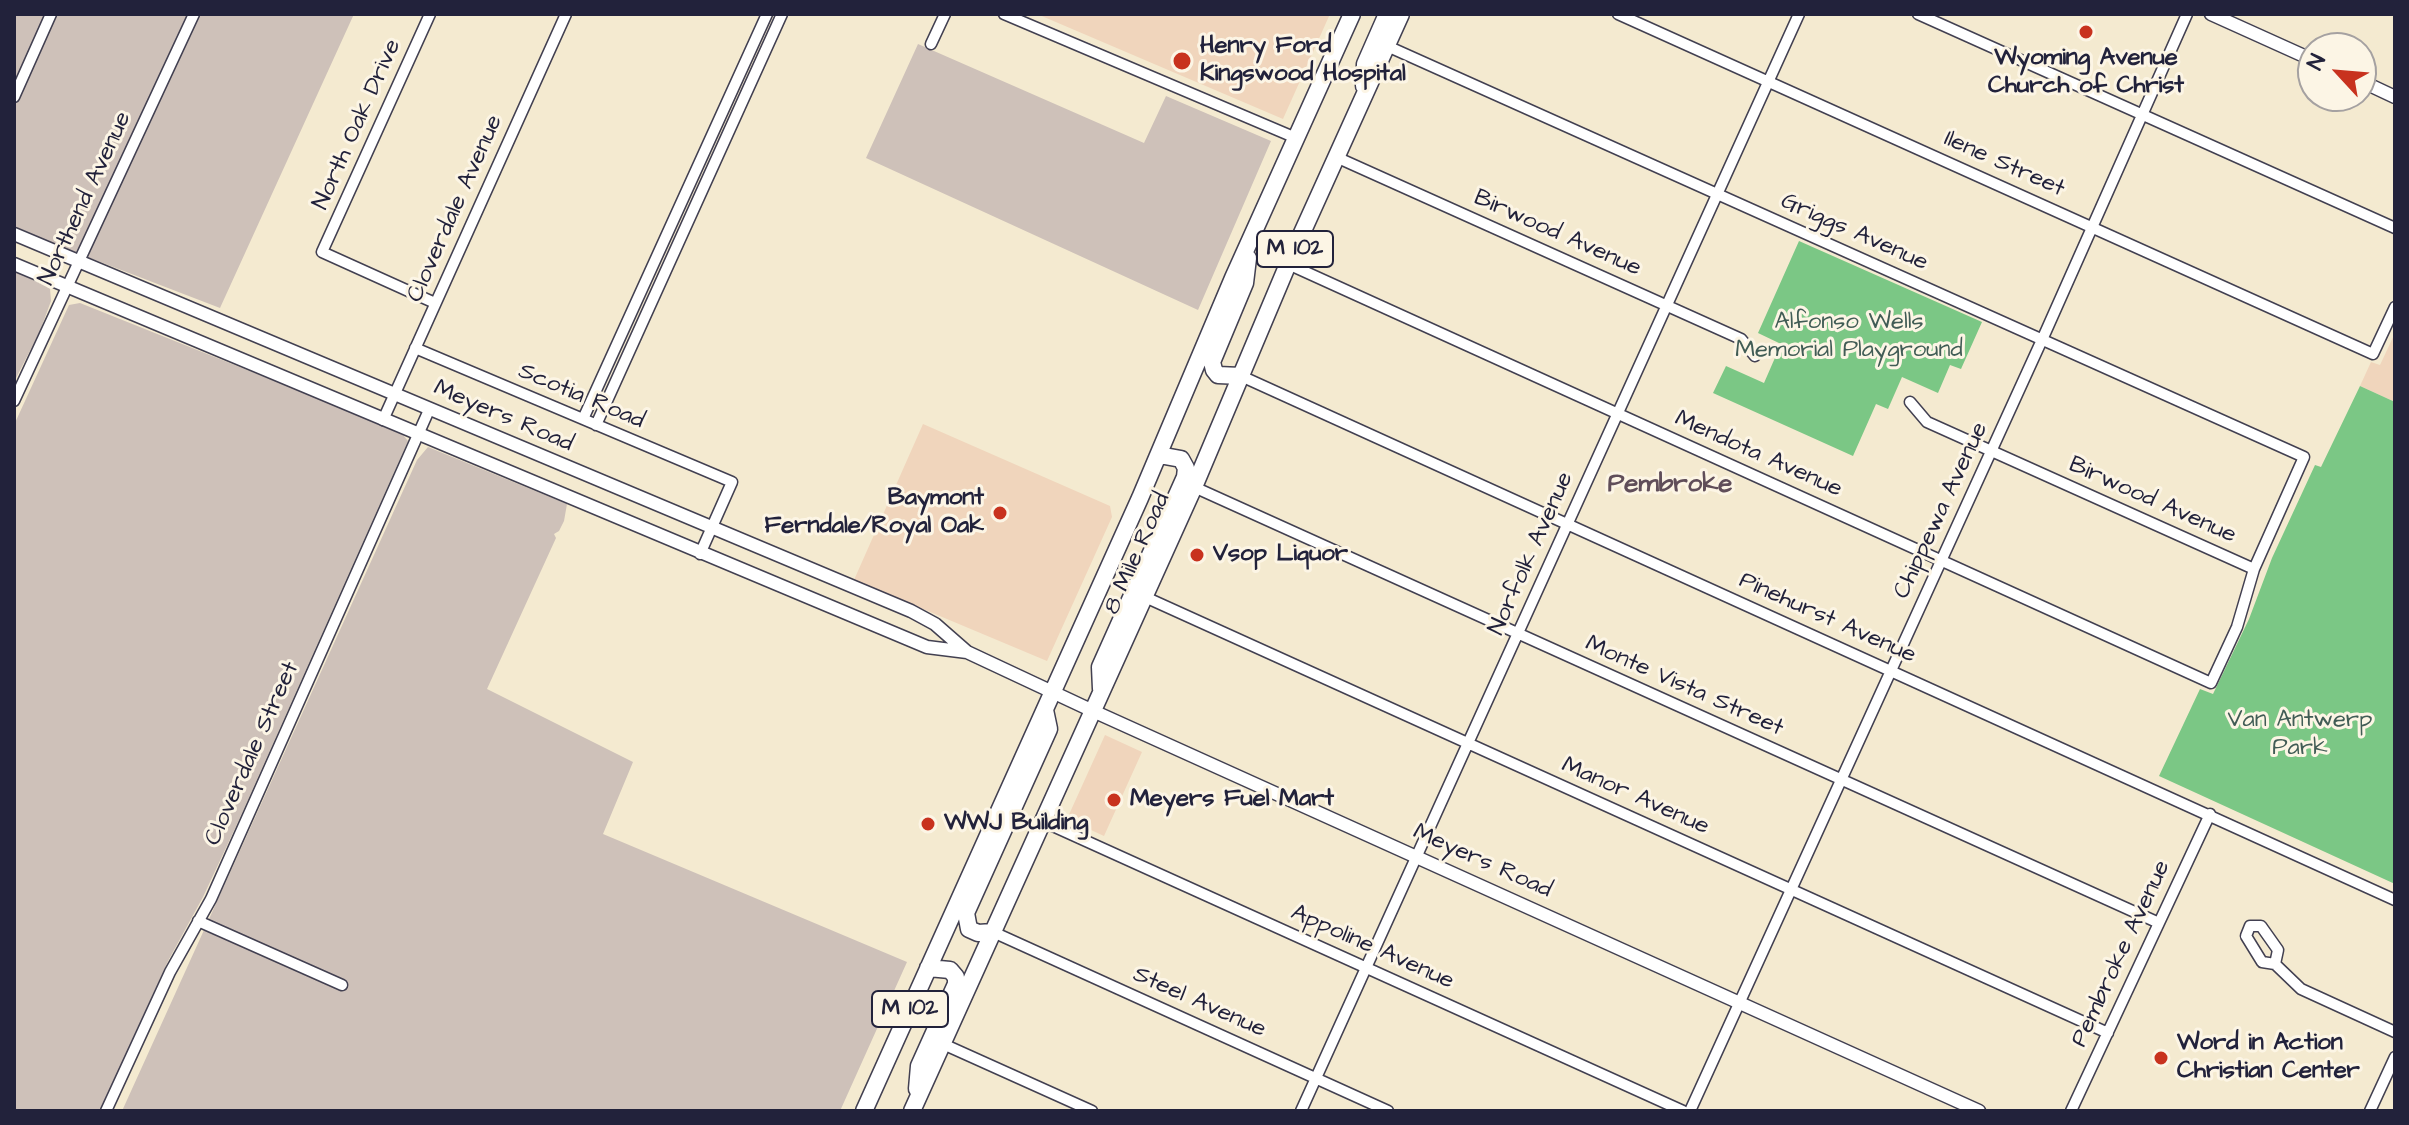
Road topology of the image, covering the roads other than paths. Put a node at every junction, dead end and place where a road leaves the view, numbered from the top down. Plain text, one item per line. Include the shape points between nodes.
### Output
1 (51, 14) edge
2 (194, 14) edge
3 (430, 14) edge
4 (566, 14) edge
5 (767, 14) edge
6 (782, 14) edge
7 (945, 14) edge
8 (1004, 14) edge
9 (1352, 14) edge
10 (1387, 14) edge
11 (1401, 14) edge
12 (1618, 14) edge
13 (1799, 14) edge
14 (1918, 14) edge
15 (2187, 14) edge
16 (2211, 14) edge
17 (762, 25) junction
18 (775, 31) junction
19 (931, 44) dead end
20 (1387, 46) junction
21 (2297, 53) edge
22 (1769, 83) junction
23 (1364, 96) junction
24 (14, 97) edge
25 (725, 105) junction
26 (738, 111) junction
27 (2143, 114) junction
28 (1296, 138) junction
29 (1336, 157) junction
30 (690, 184) junction
31 (702, 189) junction
32 (1717, 193) junction
33 (2092, 226) junction
34 (2395, 228) edge
35 (14, 234) edge
36 (1250, 241) junction
37 (78, 263) junction
38 (14, 264) edge
39 (1288, 264) junction
40 (67, 287) junction
41 (435, 303) junction
42 (1668, 306) junction
43 (2395, 307) edge
44 (623, 333) junction
45 (635, 339) junction
46 (2042, 339) junction
47 (415, 348) junction
48 (1755, 356) dead end
49 (1241, 376) junction
50 (393, 395) junction
51 (14, 401) edge
52 (1910, 402) dead end
53 (429, 410) junction
54 (1619, 414) junction
55 (583, 419) junction
56 (383, 420) junction
57 (596, 425) junction
58 (418, 435) junction
59 (1991, 451) junction
60 (1159, 455) junction
61 (1194, 487) junction
62 (1568, 523) junction
63 (711, 528) junction
64 (700, 554) junction
65 (1941, 560) junction
66 (2254, 569) junction
67 (1145, 597) junction
68 (1518, 634) junction
69 (967, 652) junction
70 (1891, 670) junction
71 (1054, 692) junction
72 (1101, 695) junction
73 (1045, 710) junction
74 (1093, 711) junction
75 (1468, 744) junction
76 (1840, 780) junction
77 (2210, 814) junction
78 (1044, 822) junction
79 (1417, 857) junction
80 (1790, 889) junction
81 (2395, 900) edge
82 (198, 921) junction
83 (2159, 923) junction
84 (993, 932) junction
85 (2275, 964) dead end
86 (928, 968) junction
87 (1367, 968) junction
88 (342, 985) dead end
89 (1739, 1003) junction
90 (2395, 1032) edge
91 (2108, 1033) junction
92 (943, 1044) junction
93 (2395, 1057) edge
94 (1316, 1078) junction
95 (914, 1107) edge
96 (106, 1111) edge
97 (864, 1111) edge
98 (1092, 1111) edge
99 (1301, 1111) edge
100 (1388, 1111) edge
101 (1683, 1111) edge
102 (1690, 1111) edge
103 (1979, 1111) edge
104 (2071, 1111) edge
105 (2370, 1111) edge

1 - 24 street
2 - 37 street, Northend Avenue
3 - 41 street, North Oak Drive via 322,252
4 - 41 street, Cloverdale Avenue
5 - 17 street
6 - 18 street
7 - 19 street
8 - 28 street
9 - 28 highway, 8 Mile Road / M 102
10 - 23 highway via 1365,64
11 - 20 highway, 8 Mile Road / M 102
12 - 22 street, Ilene Street
13 - 22 street, Norfolk Avenue
14 - 27 street
15 - 27 street, Chippewa Avenue
16 - 21 street
17 - 18 street
17 - 25 street
18 - 26 street
20 - 23 highway, 8 Mile Road / M 102
20 - 32 street, Griggs Avenue
22 - 32 street, Norfolk Avenue
22 - 33 street, Ilene Street
23 - 29 highway, 8 Mile Road / M 102
25 - 26 street
25 - 30 street
26 - 31 street
27 - 33 street, Chippewa Avenue
27 - 34 street
28 - 36 highway, 8 Mile Road / M 102
29 - 39 highway, 8 Mile Road / M 102
29 - 42 street, Birwood Avenue
30 - 31 street
30 - 44 street
31 - 45 street
32 - 42 street, Norfolk Avenue
32 - 46 street, Griggs Avenue
33 - 43 street, Ilene Street via 2373,354
33 - 46 street, Chippewa Avenue
35 - 37 street, Meyers Road
36 - 49 highway via 1245,283 1212,362 1218,375
36 - 60 highway, 8 Mile Road / M 102
37 - 40 street, Northend Avenue
37 - 50 street, Meyers Road
38 - 40 street, Meyers Road
39 - 49 highway, 8 Mile Road / M 102
39 - 54 street, Mendota Avenue
40 - 51 street, Northend Avenue
40 - 56 street, Meyers Road
41 - 47 street, Cloverdale Avenue
42 - 48 street, Birwood Avenue via 1741,339
42 - 54 street, Norfolk Avenue
44 - 45 street
44 - 55 street
45 - 57 street
46 - 59 street, Chippewa Avenue
46 - 66 street, Griggs Avenue via 2304,457
47 - 50 street, Cloverdale Avenue
47 - 55 street, Scotia Road
49 - 61 highway, 8 Mile Road / M 102
49 - 62 street, Pinehurst Avenue
50 - 53 street, Meyers Road
50 - 56 street, Cloverdale Avenue
52 - 59 street, Birwood Avenue via 1927,422
53 - 58 street, Cloverdale Street
53 - 63 street, Meyers Road
54 - 62 street, Norfolk Avenue
54 - 65 street, Mendota Avenue
55 - 57 street, Scotia Road
56 - 58 street, Meyers Road
57 - 63 street, Scotia Road via 732,482
58 - 64 street, Meyers Road
58 - 82 street, Cloverdale Street
59 - 65 street, Chippewa Avenue
59 - 66 street, Birwood Avenue
60 - 71 highway, 8 Mile Road / M 102
60 - 72 highway via 1181,459 1185,477 1100,667
61 - 67 highway, 8 Mile Road / M 102
61 - 68 street, Monte Vista Street
62 - 68 street, Norfolk Avenue
62 - 70 street, Pinehurst Avenue
63 - 64 street
63 - 69 street, Meyers Road via 911,611
64 - 69 street, Meyers Road via 927,647
65 - 66 street, Mendota Avenue via 2211,683 2237,627
65 - 70 street, Chippewa Avenue
67 - 72 highway, 8 Mile Road / M 102
67 - 75 street, Manor Avenue
68 - 75 street, Norfolk Avenue
68 - 76 street, Monte Vista Street
69 - 71 street, Meyers Road
70 - 76 street, Chippewa Avenue
70 - 77 street, Pinehurst Avenue
71 - 73 highway, 8 Mile Road / M 102
71 - 74 street, Meyers Road
72 - 74 highway, 8 Mile Road / M 102
73 - 84 highway via 1049,729 966,913 969,929
73 - 86 highway, 8 Mile Road / M 102
74 - 78 highway, 8 Mile Road / M 102
74 - 79 street, Meyers Road
75 - 79 street, Norfolk Avenue
75 - 80 street, Manor Avenue
76 - 80 street, Chippewa Avenue
76 - 83 street, Monte Vista Street
77 - 81 street, Pinehurst Avenue
77 - 83 street, Pembroke Avenue
78 - 84 highway, 8 Mile Road / M 102
78 - 87 street, Appoline Avenue
79 - 87 street, Norfolk Avenue
79 - 89 street, Meyers Road
80 - 89 street, Chippewa Avenue
80 - 91 street, Manor Avenue
82 - 88 street
82 - 96 street, Cloverdale Street
83 - 91 street, Pembroke Avenue
84 - 92 highway, 8 Mile Road / M 102
84 - 94 street, Steel Avenue
85 - 90 street via 2297,987
86 - 95 highway via 950,970 956,984 919,1066
86 - 97 highway, 8 Mile Road / M 102
87 - 94 street, Norfolk Avenue
87 - 101 street, Appoline Avenue
89 - 102 street, Chippewa Avenue
89 - 103 street, Meyers Road
91 - 104 street, Pembroke Avenue
92 - 95 highway, 8 Mile Road / M 102
92 - 98 street
93 - 105 street
94 - 99 street, Norfolk Avenue
94 - 100 street, Steel Avenue

